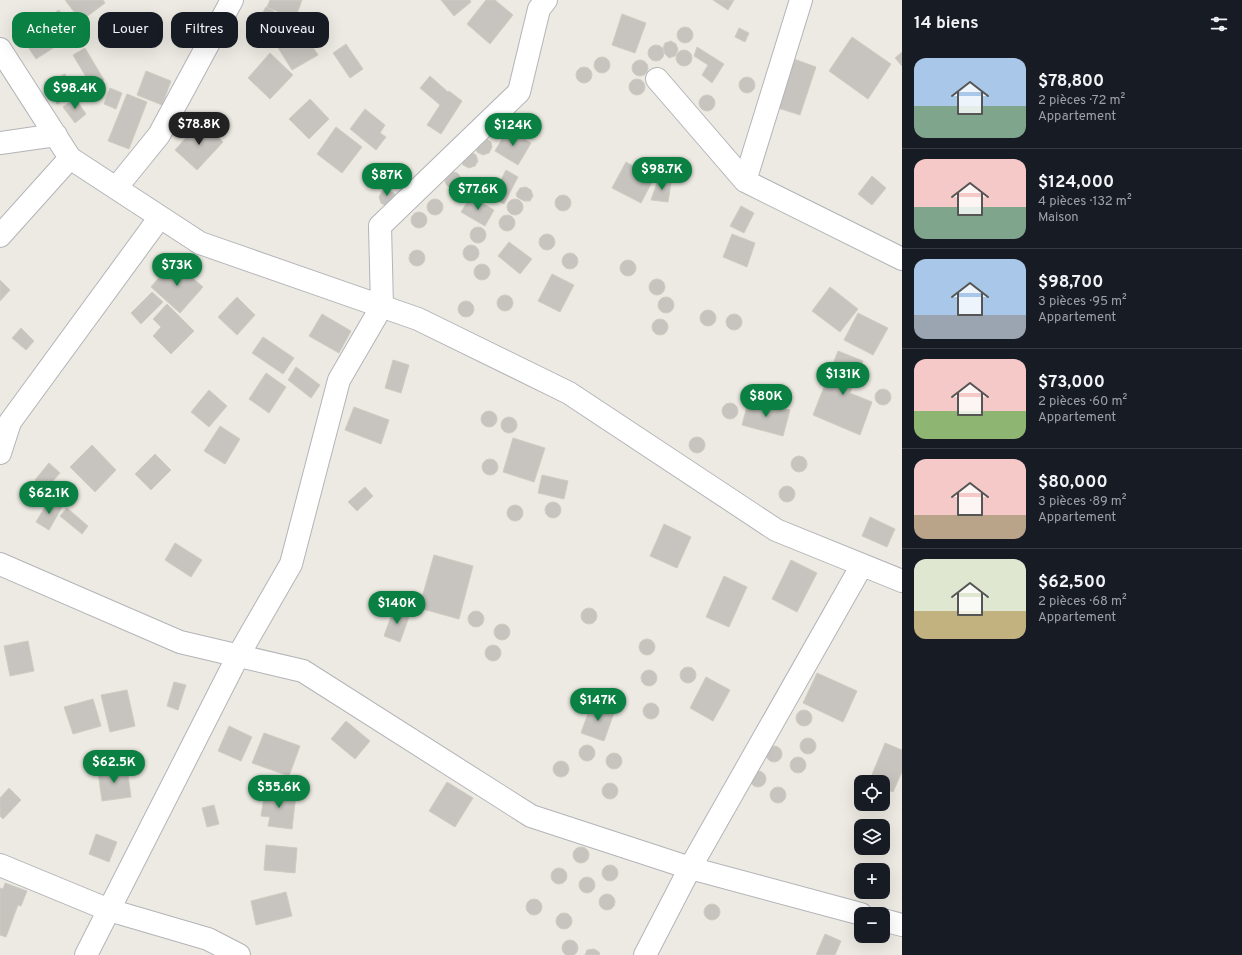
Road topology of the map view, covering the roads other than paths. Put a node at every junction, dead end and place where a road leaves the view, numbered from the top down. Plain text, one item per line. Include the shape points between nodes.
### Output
1 (232, 0) edge
2 (546, 0) edge
3 (801, 0) edge
4 (0, 49) edge
5 (658, 79) dead end
6 (56, 135) junction
7 (0, 144) edge
8 (70, 158) junction
9 (745, 181) junction
10 (116, 188) junction
11 (160, 217) junction
12 (0, 236) edge
13 (902, 260) edge
14 (382, 306) junction
15 (0, 453) edge
16 (0, 564) edge
17 (862, 565) junction
18 (902, 581) edge
19 (238, 656) junction
20 (0, 865) edge
21 (690, 868) junction
22 (109, 910) junction
23 (854, 912) edge
24 (890, 922) edge
25 (902, 925) edge
26 (86, 955) edge
27 (240, 955) edge
28 (645, 955) edge

1 - 10 street via 159,135
2 - 14 street via 539,9 518,92 380,226
3 - 9 street
4 - 6 street
5 - 9 street
6 - 7 street
6 - 8 street
8 - 10 street
8 - 12 street
9 - 13 street
10 - 11 street
11 - 14 street via 200,243
11 - 15 street via 10,422
14 - 17 street via 418,319 569,393 776,530
14 - 19 street via 339,380 291,564
16 - 19 street via 180,642
17 - 18 street
17 - 21 street
19 - 21 street via 303,671 531,816
19 - 22 street
20 - 22 street
21 - 23 street
21 - 28 street
22 - 26 street
22 - 27 street via 208,939
24 - 25 street

